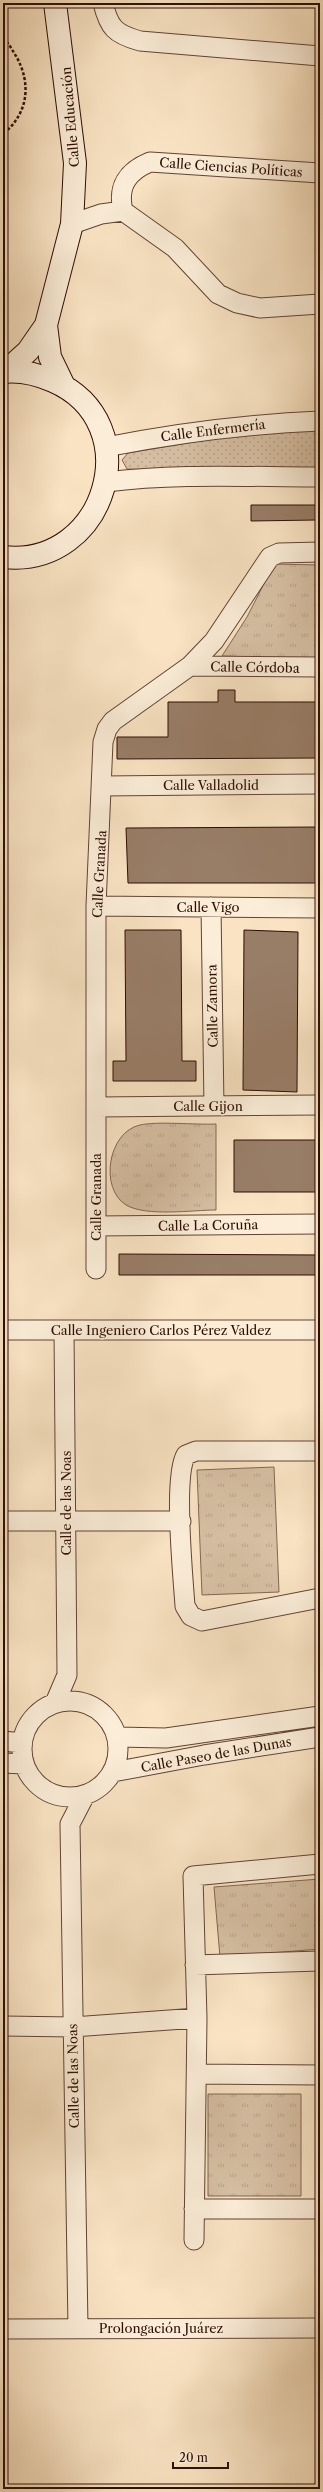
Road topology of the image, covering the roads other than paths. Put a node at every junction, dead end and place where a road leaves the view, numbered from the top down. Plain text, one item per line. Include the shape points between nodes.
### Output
1 (55, 3) edge
2 (103, 3) edge
3 (320, 56) edge
4 (320, 173) edge
5 (123, 211) junction
6 (72, 224) junction
7 (320, 304) edge
8 (46, 325) junction
9 (4, 372) edge
10 (64, 386) junction
11 (320, 421) edge
12 (106, 446) junction
13 (320, 477) edge
14 (106, 482) junction
15 (320, 552) edge
16 (3, 557) edge
17 (190, 666) junction
18 (320, 668) edge
19 (320, 784) edge
20 (103, 786) junction
21 (96, 906) junction
22 (211, 907) junction
23 (320, 908) edge
24 (320, 1105) edge
25 (214, 1106) junction
26 (97, 1107) junction
27 (320, 1224) edge
28 (96, 1226) junction
29 (96, 1269) dead end
30 (3, 1330) edge
31 (64, 1330) junction
32 (320, 1330) edge
33 (320, 1450) edge
34 (66, 1520) junction
35 (3, 1521) edge
36 (181, 1522) junction
37 (320, 1598) edge
38 (67, 1675) junction
39 (82, 1702) junction
40 (55, 1703) junction
41 (320, 1716) edge
42 (117, 1737) junction
43 (320, 1737) edge
44 (3, 1741) edge
45 (22, 1743) junction
46 (3, 1763) edge
47 (24, 1764) junction
48 (113, 1772) junction
49 (52, 1793) junction
50 (84, 1795) junction
51 (70, 1824) junction
52 (320, 1864) edge
53 (320, 1962) edge
54 (195, 1965) junction
55 (197, 2018) junction
56 (3, 2026) edge
57 (72, 2027) junction
58 (197, 2074) junction
59 (320, 2075) edge
60 (194, 2209) junction
61 (320, 2209) edge
62 (194, 2240) dead end
63 (78, 2328) junction
64 (320, 2328) edge
65 (3, 2329) edge

1 - 6 street, Calle Educación via 76,163
2 - 3 street via 107,20 113,29 123,36 140,41
4 - 5 street, Calle Ciencias Políticas via 150,162 136,168 122,185 120,201
5 - 6 street via 101,214
5 - 7 street via 175,248 218,294 237,303 260,308
6 - 8 street, Calle Educación
8 - 9 street, Calle Educación via 28,351
8 - 10 street, Calle Educación via 50,357
9 - 10 street via 36,374
10 - 12 street via 79,397 91,412
11 - 12 street, Calle Enfermería via 269,423 164,435
12 - 14 street
13 - 14 street via 183,476 144,477
14 - 16 street via 96,511 76,535 50,552 19,559
15 - 17 street, Calle Granada via 279,553 270,557 214,641
17 - 18 street, Calle Córdoba
17 - 20 street, Calle Granada via 113,721 107,729 103,742
19 - 20 street, Calle Valladolid
20 - 21 street, Calle Granada
21 - 22 street, Calle Vigo
21 - 26 street, Calle Granada
22 - 23 street, Calle Vigo
22 - 25 street, Calle Zamora
24 - 25 street, Calle Gijon
25 - 26 street, Calle Gijon
26 - 28 street, Calle Granada
27 - 28 street, Calle La Coruña
28 - 29 street, Calle Granada
30 - 31 street, Calle Ingeniero Carlos Pérez Valdez
31 - 32 street, Calle Ingeniero Carlos Pérez Valdez
31 - 34 street, Calle de las Noas
33 - 36 street via 196,1451 186,1454 181,1463
34 - 35 street
34 - 36 street
34 - 38 street, Calle de las Noas
36 - 37 street via 185,1606 191,1616 202,1621
38 - 39 street, Calle de las Noas
38 - 40 street, Calle de las Noas
39 - 40 street
39 - 42 street via 104,1715
40 - 45 street via 33,1718 25,1730
41 - 42 street, Calle Paseo de las Dunas via 166,1738
42 - 48 street via 118,1755
43 - 48 street, Calle Paseo de las Dunas
44 - 45 street
45 - 47 street
46 - 47 street
47 - 49 street via 31,1777
48 - 50 street via 96,1790
49 - 50 street via 68,1797
49 - 51 street, Calle de las Noas
50 - 51 street, Calle de las Noas
51 - 57 street, Calle de las Noas
52 - 54 street via 192,1876
53 - 54 street
54 - 55 street
55 - 57 street
55 - 58 street
56 - 57 street
57 - 63 street, Calle de las Noas
58 - 59 street
58 - 60 street
60 - 61 street
60 - 62 street
63 - 64 street, Prolongación Juárez
63 - 65 street, Prolongación Juárez

